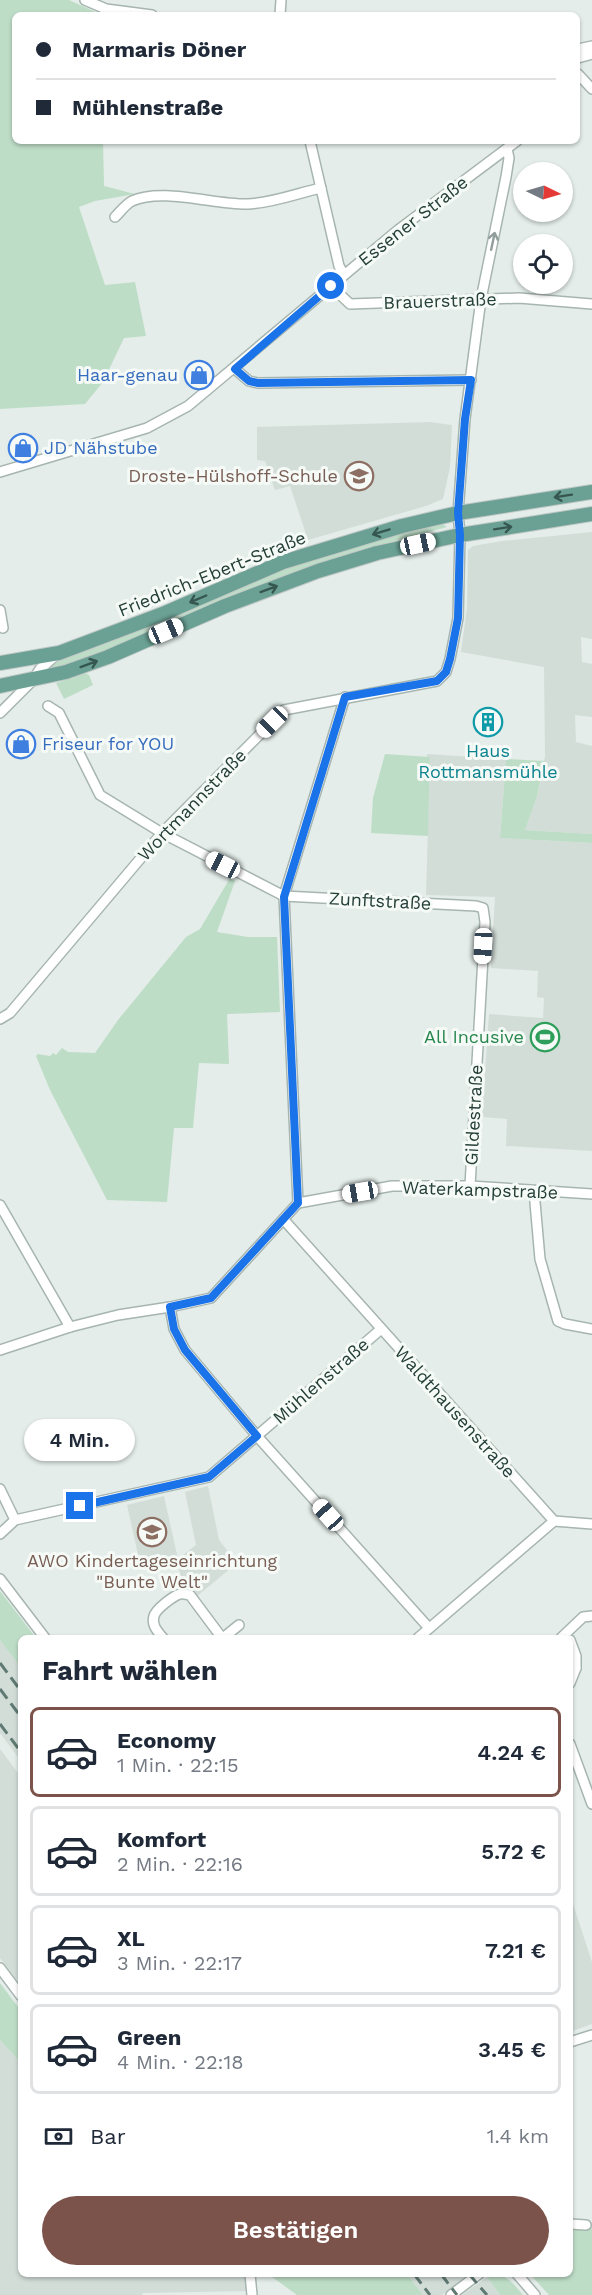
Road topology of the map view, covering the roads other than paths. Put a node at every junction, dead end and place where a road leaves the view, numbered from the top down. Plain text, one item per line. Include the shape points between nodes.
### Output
1 (85, 0) edge
2 (129, 12) edge
3 (580, 76) edge
4 (592, 89) edge
5 (311, 144) edge
6 (513, 144) edge
7 (507, 149) junction
8 (321, 188) junction
9 (115, 217) dead end
10 (344, 275) junction
11 (331, 286) junction
12 (480, 299) junction
13 (592, 304) edge
14 (235, 369) junction
15 (471, 380) junction
16 (0, 472) edge
17 (592, 492) edge
18 (458, 513) junction
19 (592, 514) edge
20 (460, 535) junction
21 (0, 610) edge
22 (3, 628) dead end
23 (59, 653) junction
24 (2, 663) edge
25 (33, 680) junction
26 (0, 686) edge
27 (345, 697) junction
28 (48, 706) dead end
29 (0, 713) edge
30 (162, 833) junction
31 (284, 897) junction
32 (476, 906) joint
33 (0, 1019) edge
34 (470, 1186) junction
35 (534, 1191) junction
36 (592, 1194) edge
37 (298, 1203) junction
38 (0, 1205) edge
39 (284, 1221) junction
40 (170, 1307) junction
41 (70, 1328) junction
42 (592, 1329) edge
43 (380, 1330) junction
44 (0, 1350) edge
45 (257, 1436) junction
46 (0, 1489) edge
47 (15, 1520) junction
48 (554, 1521) junction
49 (592, 1524) edge
50 (0, 1534) edge
51 (0, 1579) edge
52 (592, 1616) edge
53 (239, 1625) dead end
54 (429, 1628) junction
55 (43, 1635) edge
56 (161, 1635) edge
57 (220, 1635) edge
58 (226, 1635) edge
59 (421, 1635) edge
60 (568, 1635) edge
61 (573, 1651) edge
62 (573, 1665) edge
63 (573, 1753) edge
64 (592, 1804) edge
65 (0, 1968) edge
66 (18, 1992) edge
67 (592, 2035) edge
68 (573, 2041) edge
69 (573, 2224) edge
70 (586, 2225) dead end
71 (250, 2277) edge
72 (475, 2277) edge
73 (520, 2277) edge
74 (252, 2295) edge
75 (451, 2295) edge
76 (535, 2295) edge

1 - 2 street via 106,9
3 - 4 street
5 - 8 street
6 - 7 street, Essener Straße
7 - 10 street, Essener Straße
12 -> 7 street via 506,177
8 - 9 street via 251,204 153,197 130,201
8 - 10 street
10 - 11 street, Essener Straße
11 - 12 street, Brauerstraße via 350,304
11 - 14 street, Essener Straße
12 - 13 street, Brauerstraße
12 - 15 street
14 - 15 street via 258,383
14 - 16 street, Essener Straße via 188,406 147,428
15 - 18 street
17 -> 18 main road, Friedrich-Ebert-Straße
18 - 20 street
18 -> 23 main road, Friedrich-Ebert-Straße via 283,562
20 -> 19 main road, Friedrich-Ebert-Straße
25 -> 20 main road, Friedrich-Ebert-Straße via 108,657 318,571
20 - 27 street, Wortmannstraße via 458,618 446,672 437,681
21 - 22 street
23 - 24 main road, Friedrich-Ebert-Straße
23 - 25 street, Friedrich-Ebert-Straße
25 - 26 main road
25 - 29 street, Friedrich-Ebert-Straße
27 - 30 street, Wortmannstraße via 284,710
27 - 31 street
28 - 30 street via 59,713 100,795
30 - 31 street
30 - 33 street, Wortmannstraße via 10,1013
31 - 32 street, Zunftstraße
31 - 37 street
32 - 34 street, Gildestraße via 484,910 484,922
34 - 35 street, Waterkampstraße
34 - 37 street, Waterkampstraße via 392,1186
35 - 36 street, Waterkampstraße
35 - 42 street via 540,1259 558,1321
37 - 39 street
38 - 41 street
39 - 40 street via 211,1298
39 - 43 street, Waldthausenstraße
40 - 41 street
40 - 45 street via 174,1329 185,1350
41 - 44 street
43 - 45 street, Mühlenstraße
43 - 48 street, Waldthausenstraße
45 - 47 street, Mühlenstraße via 209,1477
45 - 54 street
46 - 47 street
47 - 50 street
48 - 49 street
48 - 54 street
51 - 55 street
52 - 60 street via 583,1617
53 - 58 street
54 - 59 street
56 - 57 street via 154,1616 184,1594 190,1595
61 - 62 street
63 - 64 street
65 - 66 street
67 - 68 street
69 - 70 street
71 - 74 street
72 - 75 street
73 - 76 street

